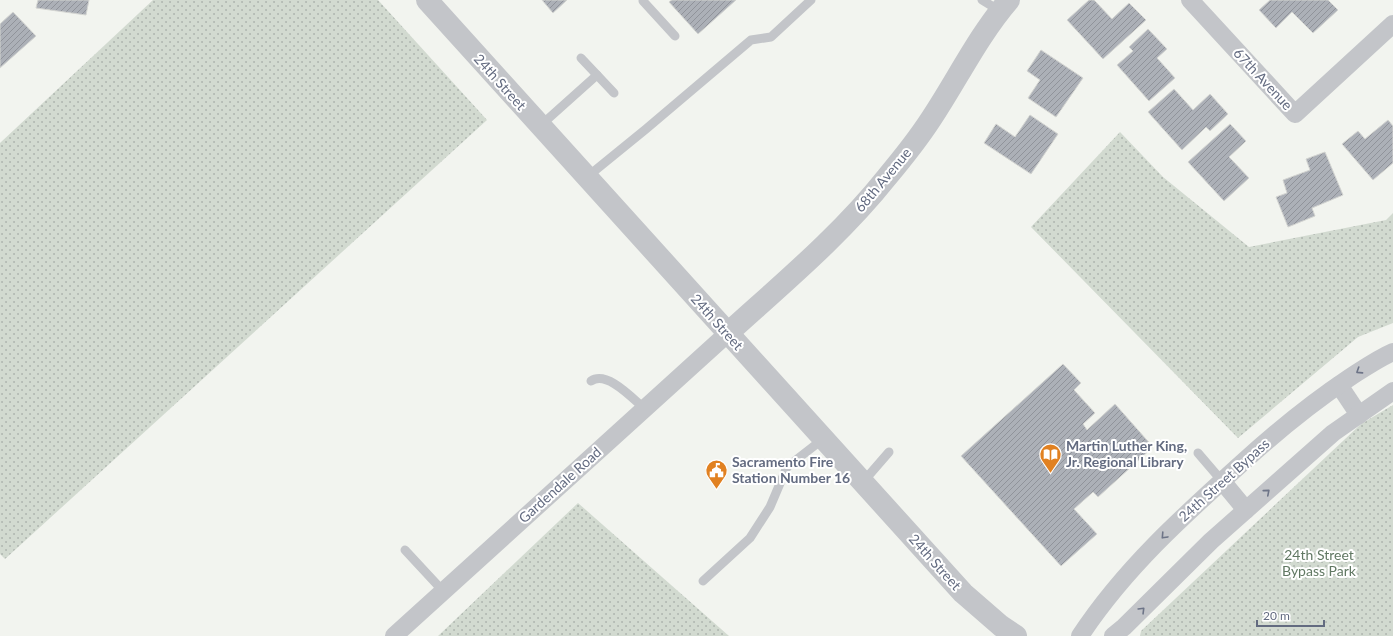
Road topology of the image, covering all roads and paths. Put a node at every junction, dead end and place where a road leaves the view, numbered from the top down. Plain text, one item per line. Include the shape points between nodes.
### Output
1 (427, 0) edge
2 (811, 0) edge
3 (1190, 0) edge
4 (643, 1) dead end
5 (997, 4) edge
6 (1393, 24) edge
7 (675, 36) dead end
8 (581, 58) dead end
9 (597, 75) junction
10 (614, 93) dead end
11 (540, 126) junction
12 (586, 177) junction
13 (727, 334) junction
14 (1393, 352) edge
15 (591, 381) dead end
16 (1339, 384) junction
17 (1393, 390) edge
18 (645, 409) junction
19 (1359, 415) junction
20 (823, 439) junction
21 (889, 452) dead end
22 (1198, 453) dead end
23 (1222, 481) junction
24 (862, 482) junction
25 (1246, 510) junction
26 (405, 550) dead end
27 (703, 581) dead end
28 (443, 591) junction
29 (394, 636) edge
30 (1016, 636) edge
31 (1080, 636) edge
32 (1113, 636) edge

1 - 11 street, 24th Street
2 - 12 lane via 772,37 750,40
3 - 6 street, 67th Avenue via 1295,114
4 - 7 lane
5 - 13 street, 68th Avenue via 984,33 931,120 882,183 814,255
8 - 9 lane
9 - 10 lane
9 - 11 lane
11 - 12 street, 24th Street
12 - 13 street, 24th Street
13 - 18 street, Gardendale Road
13 - 20 street, 24th Street
14 -> 16 street, 24th Street Bypass
15 - 18 lane via 603,378 611,381
16 - 19 street
16 - 23 street, 24th Street Bypass via 1290,420
17 - 19 street
18 - 28 street, Gardendale Road
25 -> 19 street via 1333,433
20 - 24 street, 24th Street
20 - 27 lane via 787,466 770,507 750,538
21 - 24 lane
22 - 23 lane
23 - 25 street
23 -> 31 street, 24th Street Bypass via 1176,523 1125,577
24 - 30 street, 24th Street via 963,593
32 -> 25 street
26 - 28 lane
28 - 29 street, Gardendale Road

